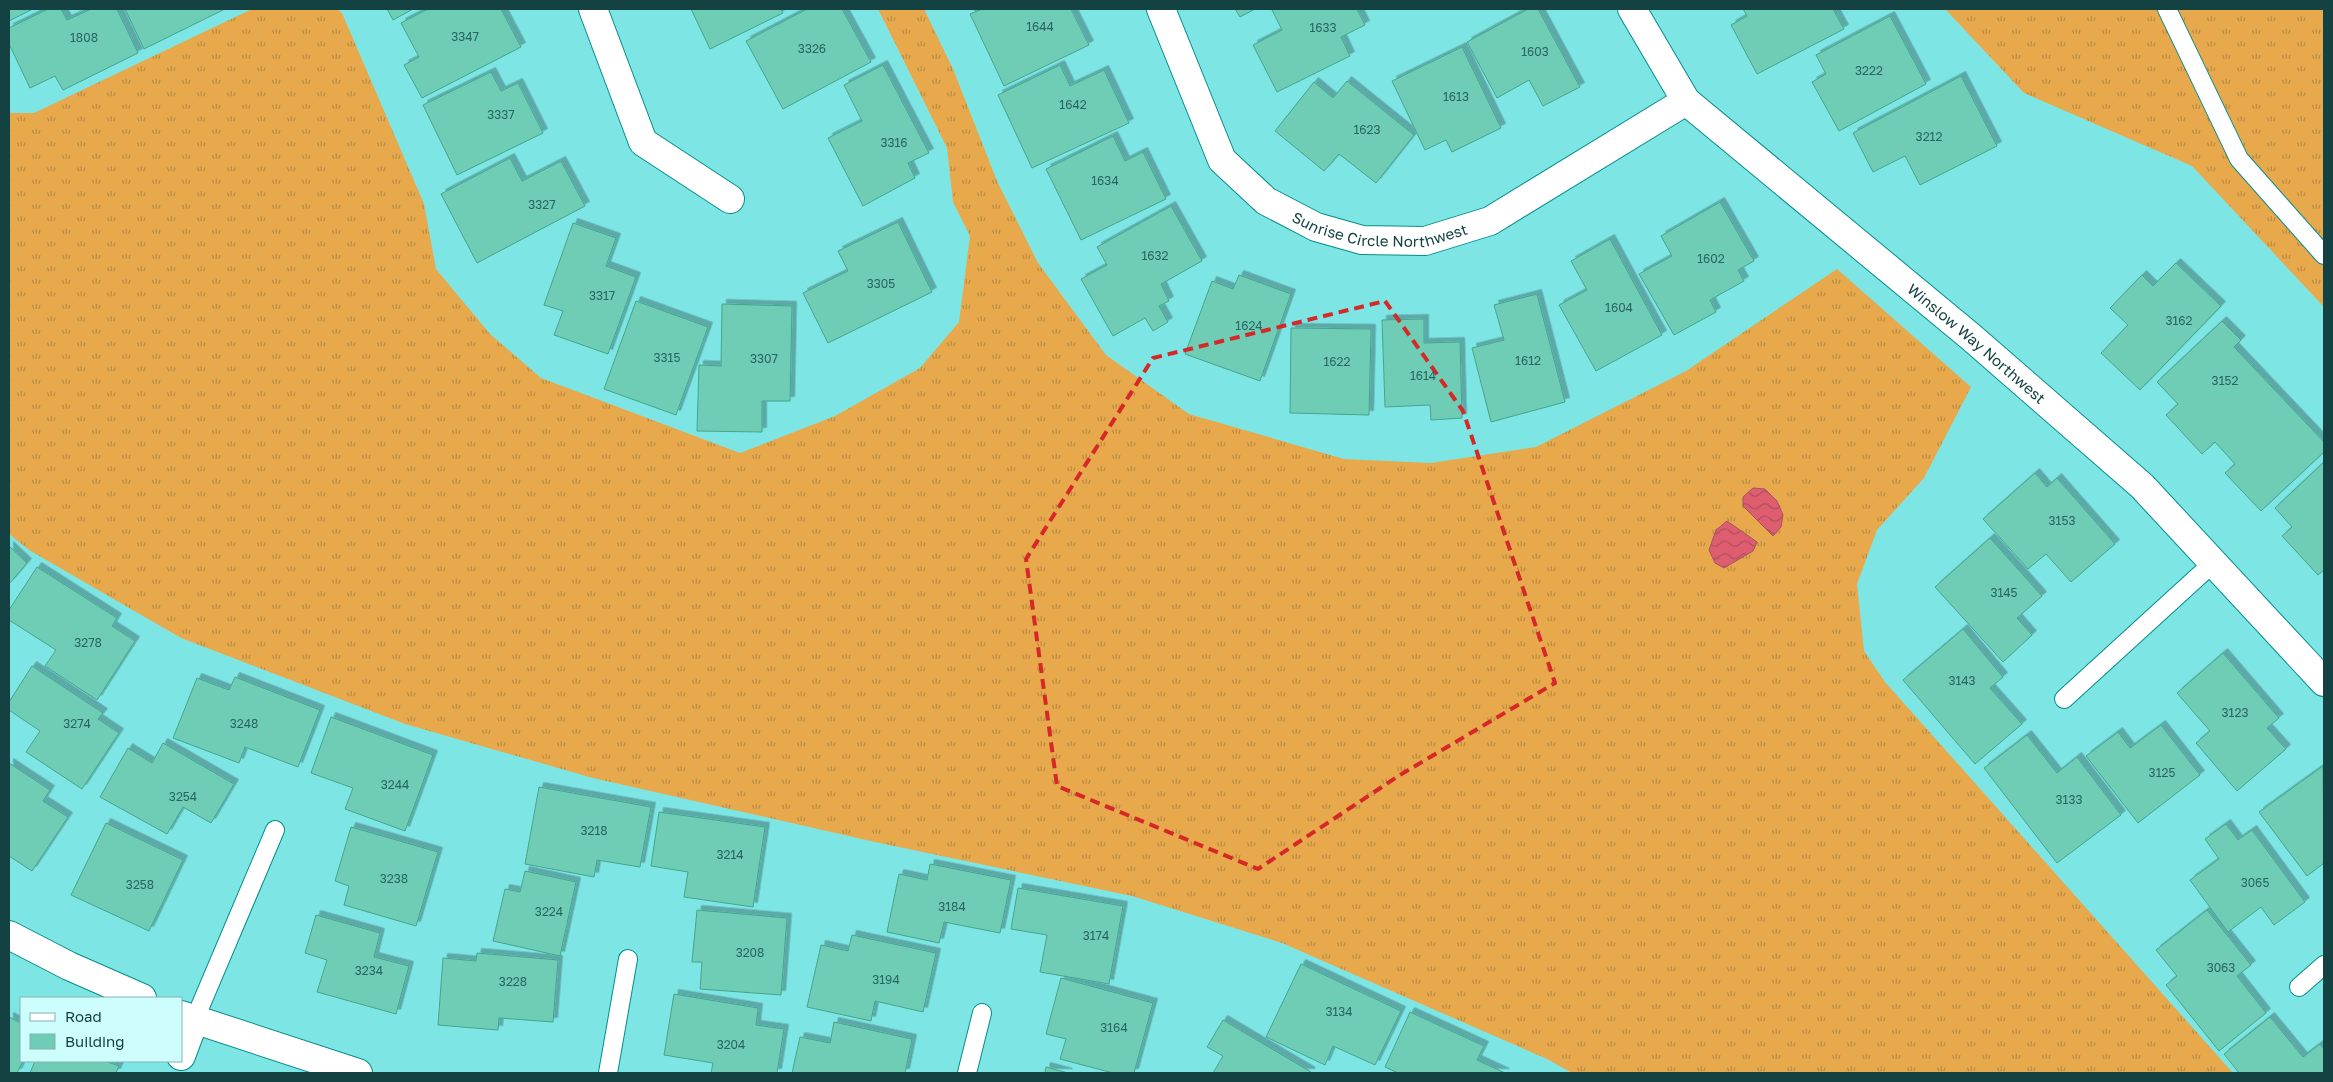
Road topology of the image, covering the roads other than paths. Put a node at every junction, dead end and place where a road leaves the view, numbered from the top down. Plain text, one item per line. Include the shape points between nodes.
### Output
1 (593, 9) edge
2 (1160, 9) edge
3 (1632, 9) edge
4 (2167, 9) edge
5 (1686, 101) junction
6 (730, 199) dead end
7 (2324, 255) edge
8 (2213, 563) junction
9 (2324, 682) edge
10 (2064, 699) dead end
11 (275, 830) dead end
12 (9, 935) edge
13 (628, 959) dead end
14 (2324, 965) edge
15 (2300, 987) dead end
16 (140, 997) edge
17 (982, 1013) dead end
18 (188, 1018) edge
19 (182, 1051) edge
20 (358, 1073) edge
21 (608, 1073) edge
22 (967, 1073) edge

1 - 6 street via 643,142
2 - 5 street, Sunrise Circle Northwest via 1222,160 1266,201 1316,227 1362,240 1425,241 1490,221
3 - 5 street, Winslow Way Northwest
4 - 7 lane via 2239,159
5 - 8 street, Winslow Way Northwest via 1971,337 2142,486
8 - 9 street, Winslow Way Northwest
8 - 10 lane
11 - 18 lane
12 - 16 street
13 - 21 lane
14 - 15 lane
17 - 22 lane
18 - 19 street
18 - 20 street

